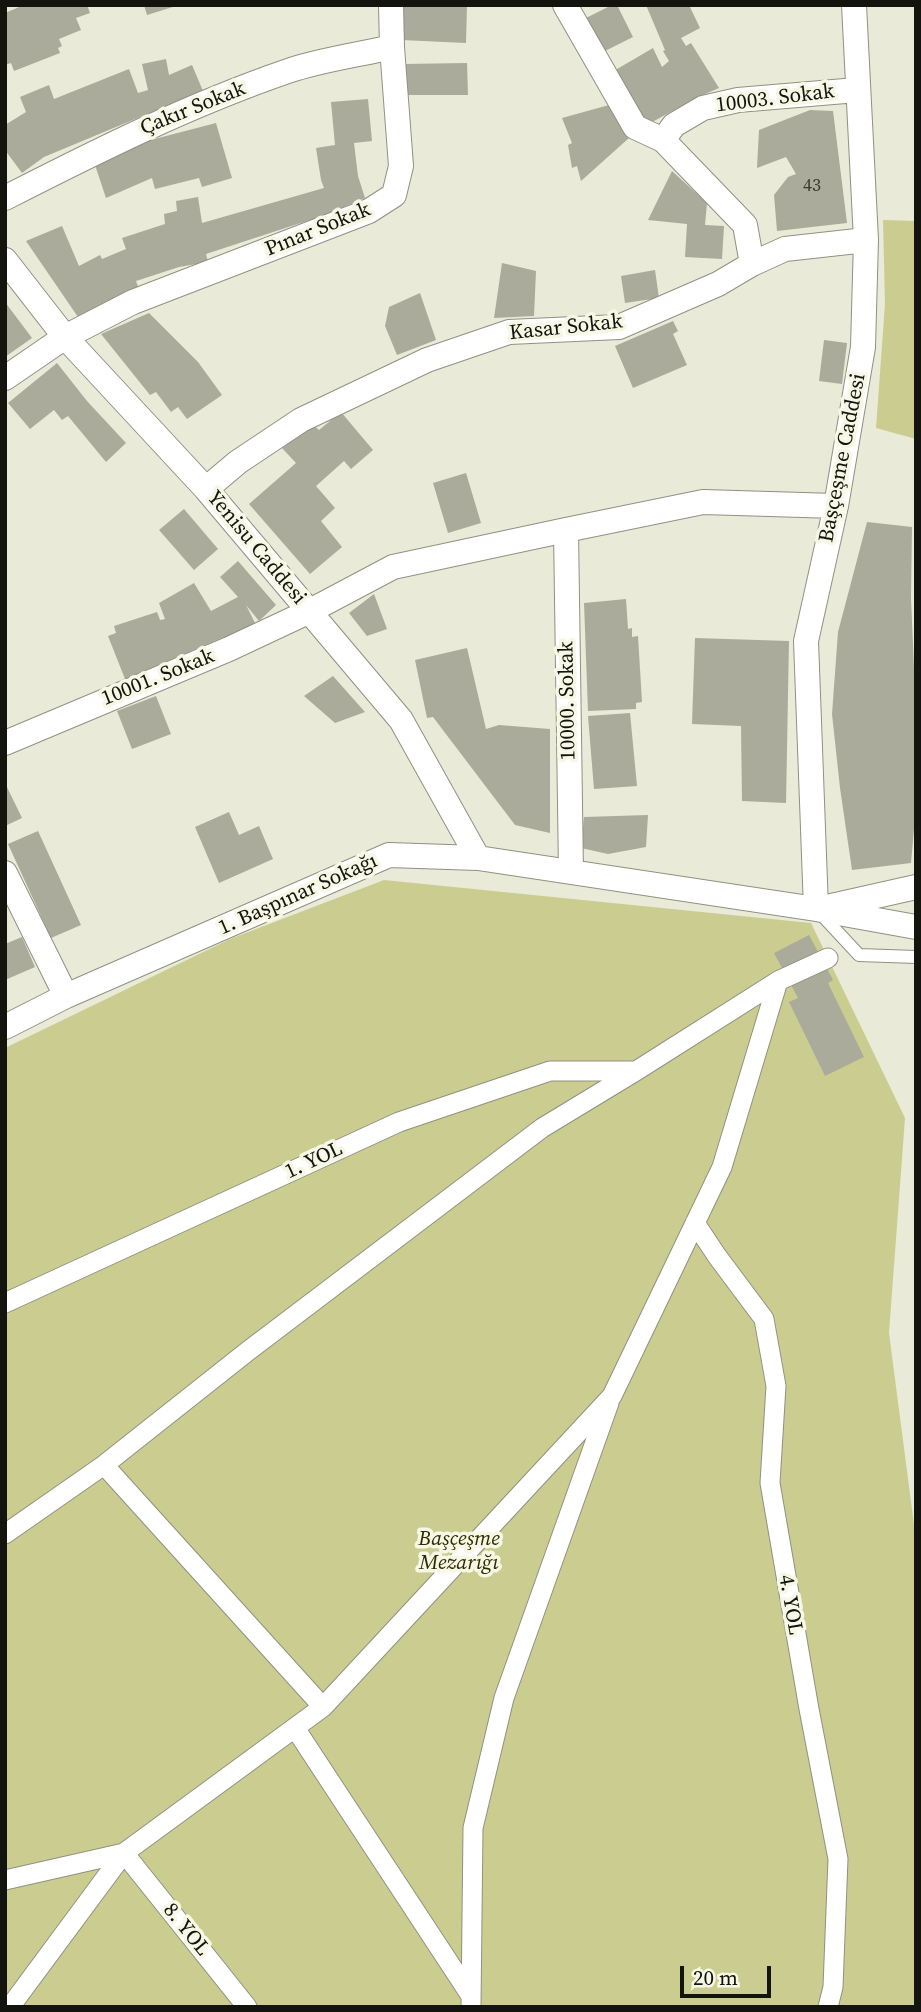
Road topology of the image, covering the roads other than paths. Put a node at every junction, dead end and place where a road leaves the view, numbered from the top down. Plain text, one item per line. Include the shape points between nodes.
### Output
1 (391, 5) edge
2 (565, 5) edge
3 (854, 5) edge
4 (392, 47) junction
5 (857, 90) junction
6 (663, 140) junction
7 (5, 198) edge
8 (866, 240) junction
9 (751, 264) junction
10 (7, 265) edge
11 (65, 337) junction
12 (5, 378) edge
13 (206, 489) junction
14 (836, 506) junction
15 (566, 530) junction
16 (310, 611) junction
17 (5, 743) edge
18 (478, 858) junction
19 (571, 872) junction
20 (5, 873) edge
21 (916, 887) edge
22 (816, 909) junction
23 (916, 927) edge
24 (916, 957) edge
25 (828, 958) dead end
26 (778, 981) junction
27 (66, 996) junction
28 (5, 1027) edge
29 (636, 1071) junction
30 (695, 1223) junction
31 (5, 1303) edge
32 (612, 1396) junction
33 (104, 1465) junction
34 (5, 1534) edge
35 (323, 1707) junction
36 (295, 1728) junction
37 (124, 1853) junction
38 (5, 1880) edge
39 (471, 2001) edge
40 (10, 2007) edge
41 (247, 2007) edge
42 (828, 2007) edge

1 - 4 street, Pınar Sokak
2 - 6 street via 635,127
3 - 5 street, Başçeşme Caddesi
4 - 7 street, Çakır Sokak via 290,70 122,138
4 - 11 street, Pınar Sokak via 401,166 394,195 369,211 133,302
5 - 6 street, 10003. Sokak via 738,100 703,108 674,125
5 - 8 street, Başçeşme Caddesi
6 - 9 street via 745,225
8 - 9 street, Kasar Sokak via 785,249
8 - 14 street, Başçeşme Caddesi via 863,347
9 - 13 street, Kasar Sokak via 718,284 620,327 509,332 427,360 302,419
10 - 11 street, Yenisu Caddesi
11 - 12 street
11 - 13 street, Yenisu Caddesi
13 - 16 street, Yenisu Caddesi
14 - 15 street via 703,502
14 - 22 street, Başçeşme Caddesi via 806,641
15 - 16 street via 393,567
15 - 19 street, 10000. Sokak
16 - 17 street, 10001. Sokak
16 - 18 street, Yenisu Caddesi via 401,720
18 - 19 street, 1. Başpınar Sokağı
18 - 27 street, 1. Başpınar Sokağı via 388,855
19 - 22 street, 1. Başpınar Sokağı
20 - 27 street
21 - 22 street
22 - 23 street, 1. Başpınar Sokağı
22 - 24 lane via 859,955
25 - 26 street
26 - 29 street
26 - 30 street via 722,1167
27 - 28 street, 1. Başpınar Sokağı
29 - 31 street, 1. YOL via 550,1071 399,1122
29 - 33 street via 542,1128
30 - 32 street
30 - 42 street, 4. YOL via 764,1319 776,1386 770,1483 838,1859 833,1987
32 - 35 street
32 - 39 street via 504,1698 473,1828
33 - 34 street
33 - 35 street
35 - 36 street
36 - 37 street
36 - 39 street
37 - 38 street
37 - 40 street
37 - 41 street, 8. YOL

